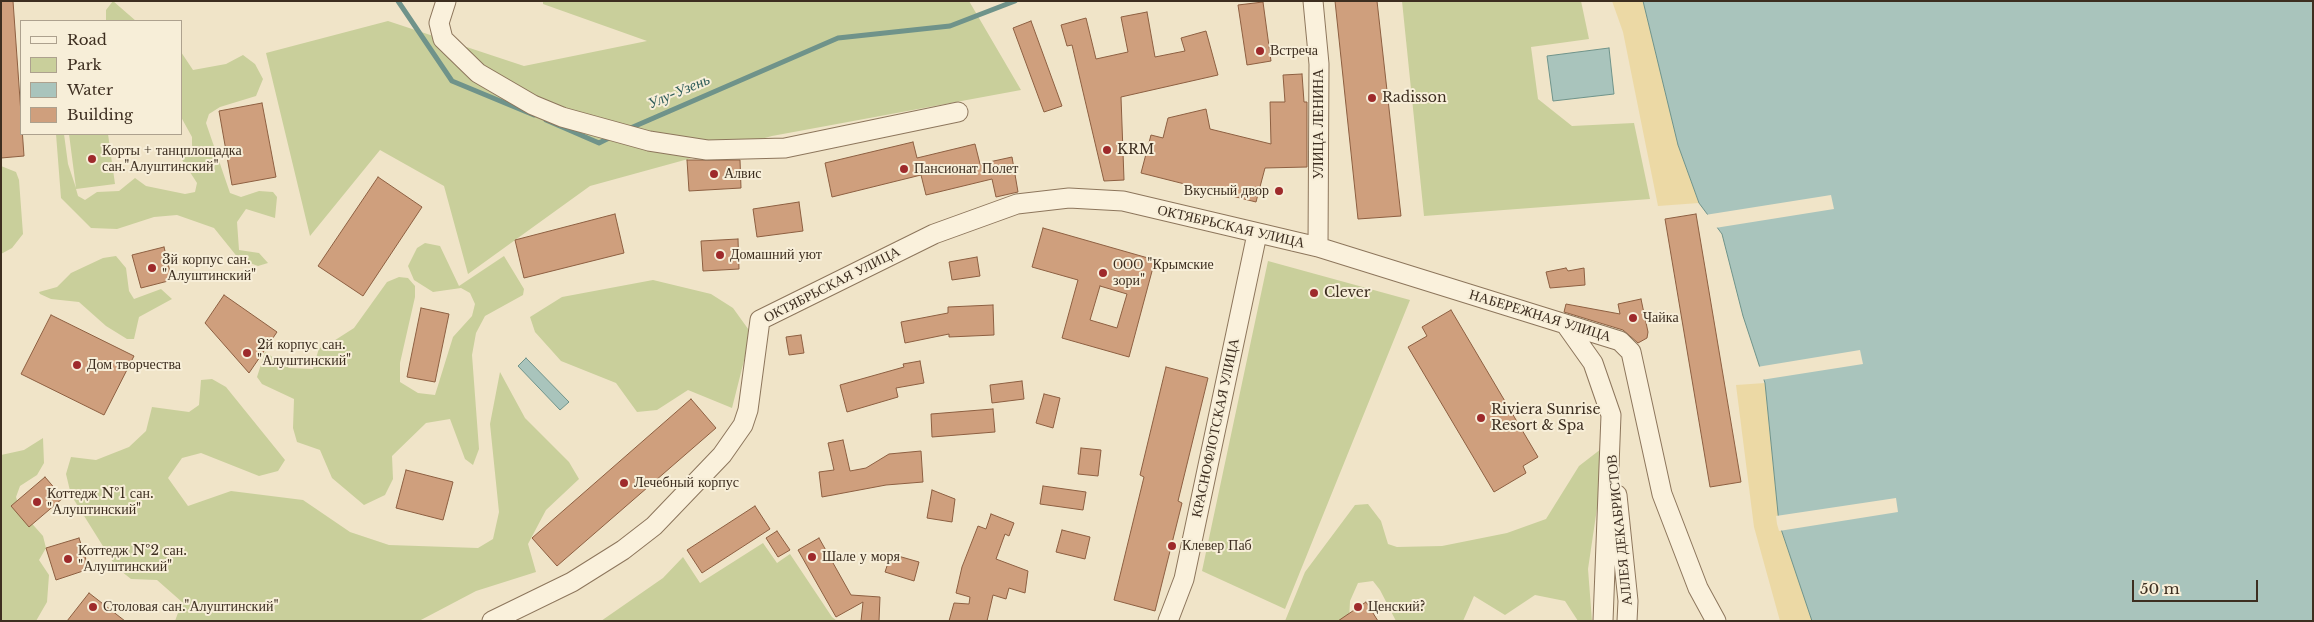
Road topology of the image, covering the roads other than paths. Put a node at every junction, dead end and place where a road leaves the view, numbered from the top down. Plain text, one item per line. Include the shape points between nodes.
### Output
1 (446, 1) edge
2 (1313, 1) edge
3 (958, 112) dead end
4 (1257, 234) junction
5 (1318, 246) junction
6 (1566, 325) junction
7 (1609, 440) junction
8 (492, 621) edge
9 (1168, 621) edge
10 (1604, 621) edge
11 (1627, 621) edge
12 (1716, 621) edge

1 - 3 street via 439,23 443,39 478,73 533,105 584,124 649,141 707,150 785,148
2 - 5 street, УЛИЦА ЛЕНИНА via 1319,64
4 - 5 street, ОКТЯБРЬСКАЯ УЛИЦА
4 - 8 street, ОКТЯБРЬСКАЯ УЛИЦА via 1123,201 1069,198 1017,204 934,234 760,320 748,410 743,425 722,455 654,526 623,550 572,582
4 - 9 street, КРАСНОФЛОТСКАЯ УЛИЦА via 1184,579
5 - 6 street, НАБЕРЕЖНАЯ УЛИЦА
6 - 7 street via 1593,363 1611,415
6 - 12 street, НАБЕРЕЖНАЯ УЛИЦА via 1620,342 1631,352 1662,494 1698,588
7 - 10 street
7 - 11 street, АЛЛЕЯ ДЕКАБРИСТОВ via 1614,456 1628,601

